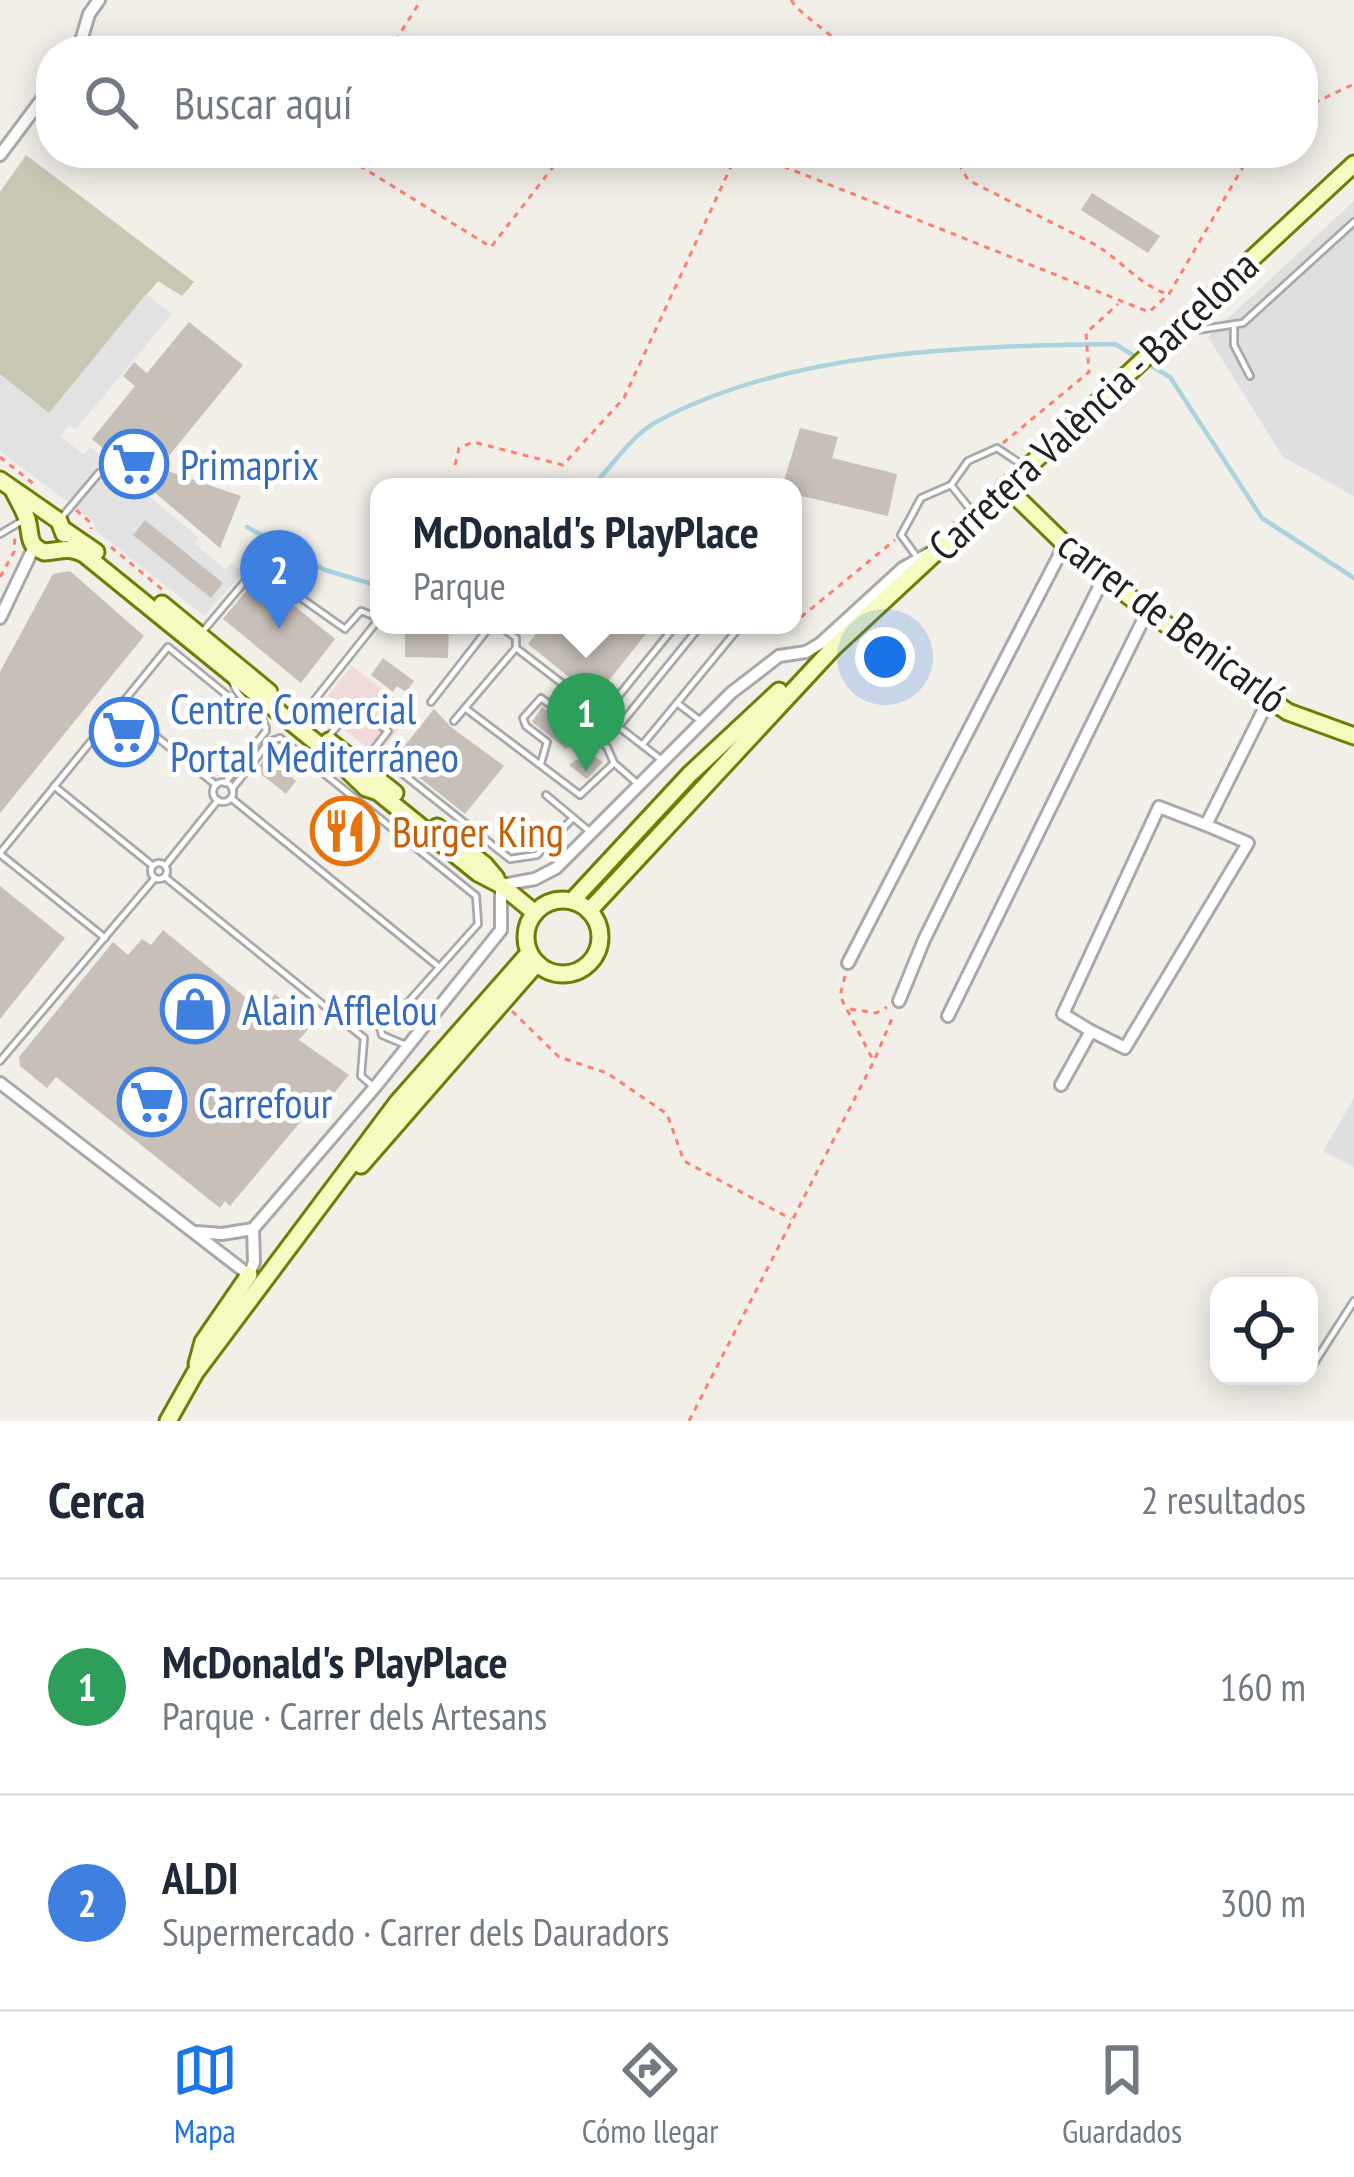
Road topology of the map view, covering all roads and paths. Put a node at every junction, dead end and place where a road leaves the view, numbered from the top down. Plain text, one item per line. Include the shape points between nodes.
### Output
1 (99, 0) edge
2 (421, 0) edge
3 (791, 0) edge
4 (82, 36) edge
5 (398, 36) edge
6 (833, 36) edge
7 (1354, 84) edge
8 (1318, 101) edge
9 (36, 107) edge
10 (0, 155) edge
11 (1354, 164) edge
12 (363, 168) edge
13 (552, 168) edge
14 (730, 168) edge
15 (787, 168) edge
16 (961, 168) edge
17 (1242, 168) edge
18 (1354, 223) edge
19 (1169, 294) junction
20 (1121, 302) junction
21 (1185, 321) junction
22 (1234, 325) junction
23 (1250, 376) dead end
24 (997, 448) junction
25 (0, 457) edge
26 (455, 465) dead end
27 (1026, 467) junction
28 (99, 473) dead end
29 (951, 485) junction
30 (7, 486) edge
31 (1005, 486) junction
32 (44, 492) dead end
33 (71, 507) junction
34 (974, 515) junction
35 (58, 528) junction
36 (91, 531) dead end
37 (29, 532) junction
38 (0, 534) edge
39 (901, 535) junction
40 (1065, 544) junction
41 (109, 545) dead end
42 (936, 550) junction
43 (14, 552) dead end
44 (917, 558) junction
45 (0, 577) edge
46 (1104, 578) junction
47 (178, 603) dead end
48 (1148, 610) junction
49 (370, 614) edge
50 (802, 616) edge
51 (0, 618) edge
52 (370, 629) edge
53 (201, 634) junction
54 (488, 634) edge
55 (510, 634) edge
56 (669, 634) edge
57 (694, 634) edge
58 (734, 634) edge
59 (516, 647) junction
60 (832, 648) junction
61 (231, 675) junction
62 (1268, 699) junction
63 (431, 702) dead end
64 (677, 703) junction
65 (120, 707) junction
66 (465, 708) junction
67 (604, 715) junction
68 (301, 717) junction
69 (454, 721) dead end
70 (702, 722) junction
71 (620, 726) junction
72 (266, 727) junction
73 (1354, 736) edge
74 (327, 739) junction
75 (643, 744) junction
76 (334, 757) junction
77 (382, 758) dead end
78 (663, 761) junction
79 (541, 763) junction
80 (614, 763) junction
81 (365, 770) junction
82 (225, 783) junction
83 (639, 784) junction
84 (216, 785) junction
85 (54, 786) junction
86 (232, 789) junction
87 (546, 795) dead end
88 (231, 798) junction
89 (218, 800) junction
90 (573, 818) junction
91 (1206, 825) junction
92 (590, 832) junction
93 (0, 854) edge
94 (153, 866) junction
95 (165, 866) junction
96 (165, 877) junction
97 (155, 878) junction
98 (501, 885) junction
99 (572, 902) junction
100 (589, 911) junction
101 (535, 913) junction
102 (105, 938) junction
103 (533, 958) junction
104 (848, 963) joint
105 (440, 967) junction
106 (503, 1001) junction
107 (899, 1001) junction
108 (846, 1008) junction
109 (948, 1016) dead end
110 (1090, 1031) junction
111 (408, 1046) junction
112 (0, 1061) edge
113 (874, 1061) junction
114 (0, 1083) edge
115 (1060, 1085) dead end
116 (375, 1087) junction
117 (793, 1220) junction
118 (253, 1228) junction
119 (193, 1232) junction
120 (284, 1253) junction
121 (249, 1275) junction
122 (1354, 1301) edge
123 (1318, 1357) edge
124 (195, 1373) junction
125 (168, 1421) edge
126 (689, 1421) edge

1 - 4 street
2 - 5 path
3 - 6 path
7 - 8 path
9 - 10 street
11 - 21 main road, Carretera València - Barcelona
12 - 13 path via 491,247
14 - 26 path via 624,398 563,465 473,442 459,448
15 - 20 path
16 - 19 path via 968,180 1114,255 1150,288
17 - 19 path
18 - 22 lane
19 - 20 path via 1149,312
20 - 24 path via 1086,333 1089,372
21 - 22 lane via 1197,330
21 - 27 main road, Carretera València - Barcelona
22 - 23 lane
24 - 27 lane
24 - 29 lane via 968,461
25 - 32 path
27 - 31 main road, Carretera València - Barcelona
28 - 33 lane
29 - 34 lane
29 - 39 lane via 921,498
30 - 35 main road
30 - 37 main road
31 - 34 main road, Carretera València - Barcelona
31 - 40 main road, carrer de Benicarló
33 - 35 lane
33 - 36 path
34 - 42 main road, Carretera València - Barcelona
35 - 37 main road via 33,522
35 - 37 main road via 44,552
35 - 53 main road
35 - 61 main road
37 - 38 lane
37 - 51 street
39 - 44 lane
39 - 50 path
40 - 46 main road, carrer de Benicarló
40 - 104 street
41 - 47 path
42 - 44 street
42 - 60 main road, Carretera València - Barcelona
43 - 45 path
44 - 70 street via 821,643 769,662
46 - 48 main road, carrer de Benicarló
46 - 107 street
48 - 62 main road, carrer de Benicarló
48 - 109 street
49 - 53 lane via 361,611 345,629 257,567
52 - 68 lane
53 - 68 main road
54 - 63 lane
55 - 59 lane
56 - 67 lane
57 - 71 lane
58 - 64 lane
59 - 66 lane
59 - 67 lane
60 - 99 main road, Carretera València - Barcelona via 730,735
60 - 100 main road, Carretera València - Barcelona
61 - 72 lane
61 - 76 main road
62 - 73 main road, carrer de Benicarló
62 - 91 street
64 - 70 lane
64 - 75 lane
65 - 72 lane via 168,647
65 - 84 lane
65 - 85 lane
66 - 69 lane
66 - 79 lane
67 - 71 lane
68 - 74 main road
70 - 78 street
71 - 75 lane
72 - 82 lane
74 - 81 main road
74 - 81 lane via 354,706 388,731
75 - 78 lane
76 - 81 street via 355,774
76 - 98 main road
77 - 90 lane via 510,859 538,856
78 - 83 street
79 - 80 lane via 580,795
79 - 80 lane via 547,742 523,718 541,698 607,747
80 - 83 lane
81 - 98 main road
82 - 84 lane
82 - 86 lane
83 - 92 street
84 - 89 lane
85 - 93 lane
85 - 94 lane
86 - 88 lane
86 - 105 lane via 280,738 476,896 478,924
87 - 90 lane
88 - 89 lane
88 - 105 lane
89 - 95 lane
90 - 92 lane
91 - 110 street via 1159,807 1063,1014
91 - 110 street via 1248,843 1125,1048
92 - 98 street via 556,868
93 - 102 lane
94 - 95 lane
94 - 97 lane
95 - 96 lane
96 - 97 lane
96 - 116 lane via 364,1038 361,1076
97 - 102 lane
98 - 101 main road
98 - 111 street via 501,930
99 - 100 main road
99 - 101 main road via 550,902
100 - 103 main road via 599,939 591,961 559,973
101 - 103 main road via 526,929
102 - 112 lane
103 - 106 main road
103 - 120 main road via 397,1103
104 - 108 path via 840,997
105 - 111 lane via 404,1009 377,1026
106 - 117 path via 559,1057 607,1073 668,1114 684,1161
106 - 120 main road
107 - 108 path via 876,1013
107 - 113 path
108 - 113 path
110 - 115 street
111 - 116 street
113 - 117 path
114 - 119 street
116 - 118 street
117 - 126 path
118 - 119 street
118 - 121 street
119 - 121 street
120 - 124 main road
121 - 124 main road via 203,1342
122 - 123 lane
124 - 125 main road

